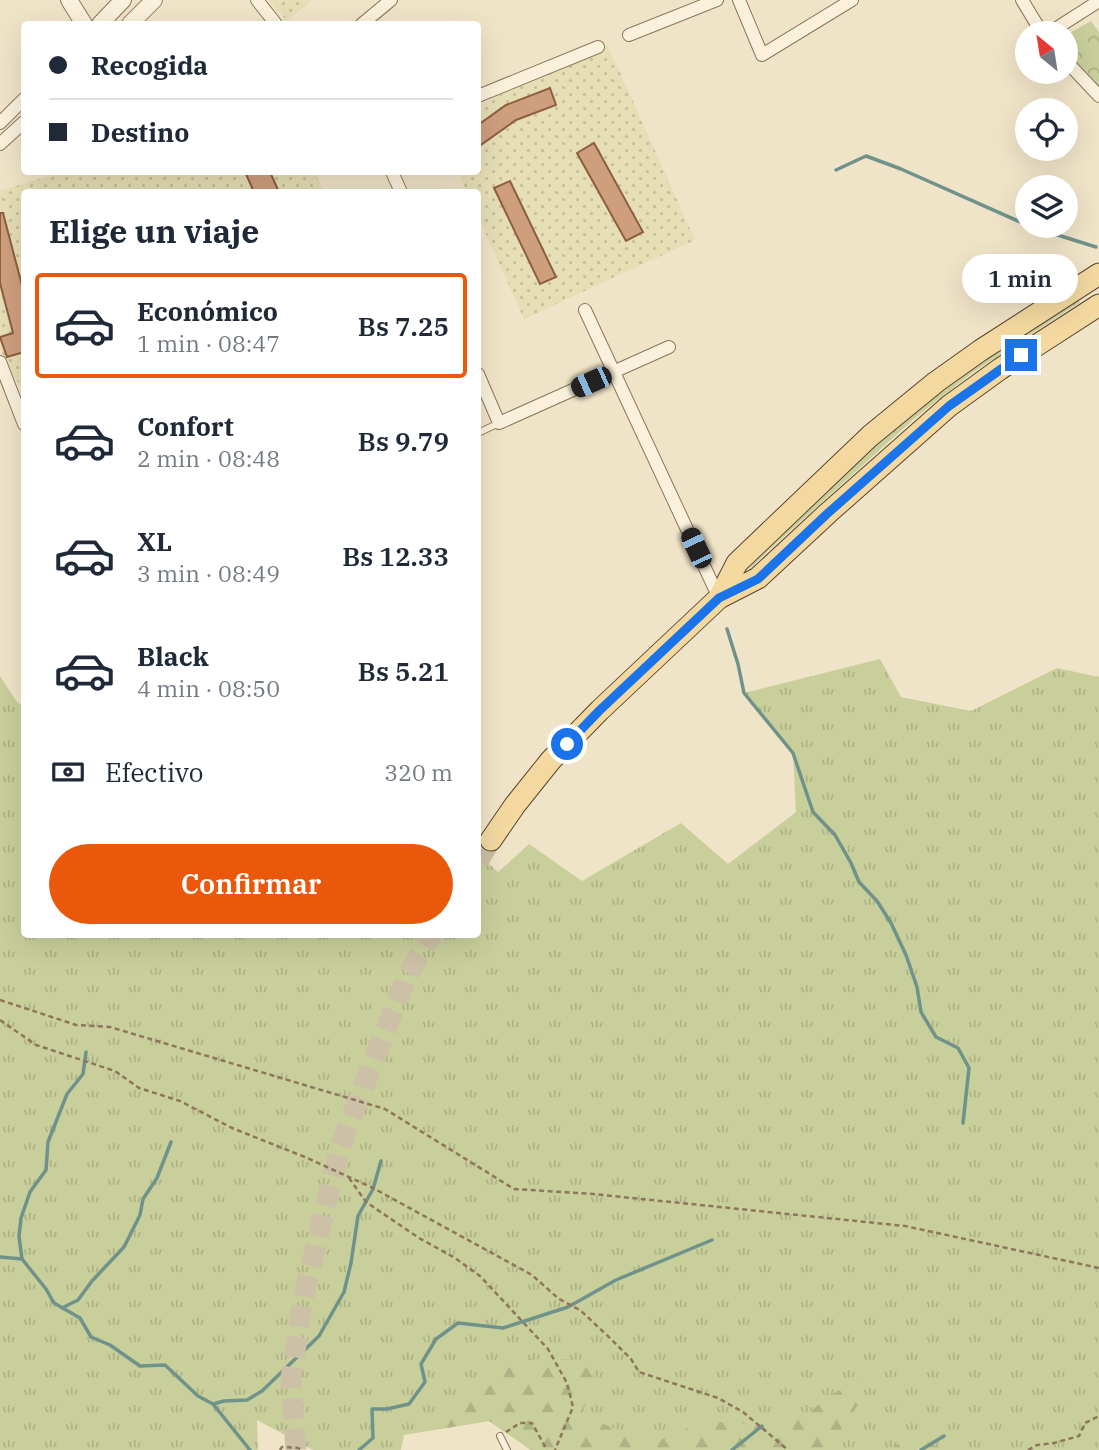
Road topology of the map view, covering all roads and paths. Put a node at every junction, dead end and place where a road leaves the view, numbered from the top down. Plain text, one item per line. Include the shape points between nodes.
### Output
1 (69, 0) edge
2 (123, 0) edge
3 (154, 0) edge
4 (257, 0) edge
5 (391, 0) edge
6 (717, 0) edge
7 (739, 0) edge
8 (852, 0) edge
9 (1022, 0) edge
10 (1099, 2) edge
11 (82, 21) edge
12 (103, 21) edge
13 (133, 21) edge
14 (274, 21) edge
15 (366, 21) edge
16 (1035, 21) edge
17 (1068, 21) edge
18 (629, 35) dead end
19 (598, 47) dead end
20 (1078, 74) edge
21 (481, 95) edge
22 (1099, 96) edge
23 (21, 102) edge
24 (0, 123) edge
25 (21, 125) edge
26 (0, 144) edge
27 (1099, 274) edge
28 (1099, 305) edge
29 (585, 310) dead end
30 (669, 347) dead end
31 (0, 362) edge
32 (614, 372) junction
33 (481, 381) edge
34 (21, 416) edge
35 (499, 424) junction
36 (481, 432) edge
37 (719, 598) junction
38 (491, 840) tunnel mouth
39 (0, 1000) edge
40 (0, 1020) edge
41 (347, 1176) junction
42 (1099, 1268) edge
43 (1099, 1416) edge
44 (500, 1436) joint
45 (280, 1450) edge
46 (302, 1450) edge
47 (507, 1450) edge
48 (547, 1450) edge
49 (555, 1450) edge
50 (788, 1450) edge
51 (1028, 1450) edge

1 - 11 street
2 - 12 street
3 - 13 street
4 - 14 street
5 - 15 street
6 - 18 street
7 - 8 street via 762,55
9 - 16 street
10 - 17 street
19 - 21 street
20 - 22 street
23 - 24 street
25 - 26 street
27 - 37 main road via 936,382 870,436 737,563
28 - 37 main road via 949,406 758,579
29 - 32 street
30 - 32 street
31 - 34 street
32 - 35 street
32 - 37 street
33 - 35 street
35 - 36 lane
37 - 38 main road via 551,760
39 - 42 path via 76,1025 110,1027 385,1109 514,1189 905,1226
40 - 41 path via 36,1045 114,1071 139,1088 180,1101
41 - 49 path via 366,1202 480,1276 548,1349 567,1383 573,1407
41 - 50 path via 532,1275 580,1310 631,1359 639,1373 718,1398 743,1412
43 - 51 path via 1085,1423 1079,1436
44 - 47 lane
44 - 48 path via 520,1423 531,1423
45 - 46 path

